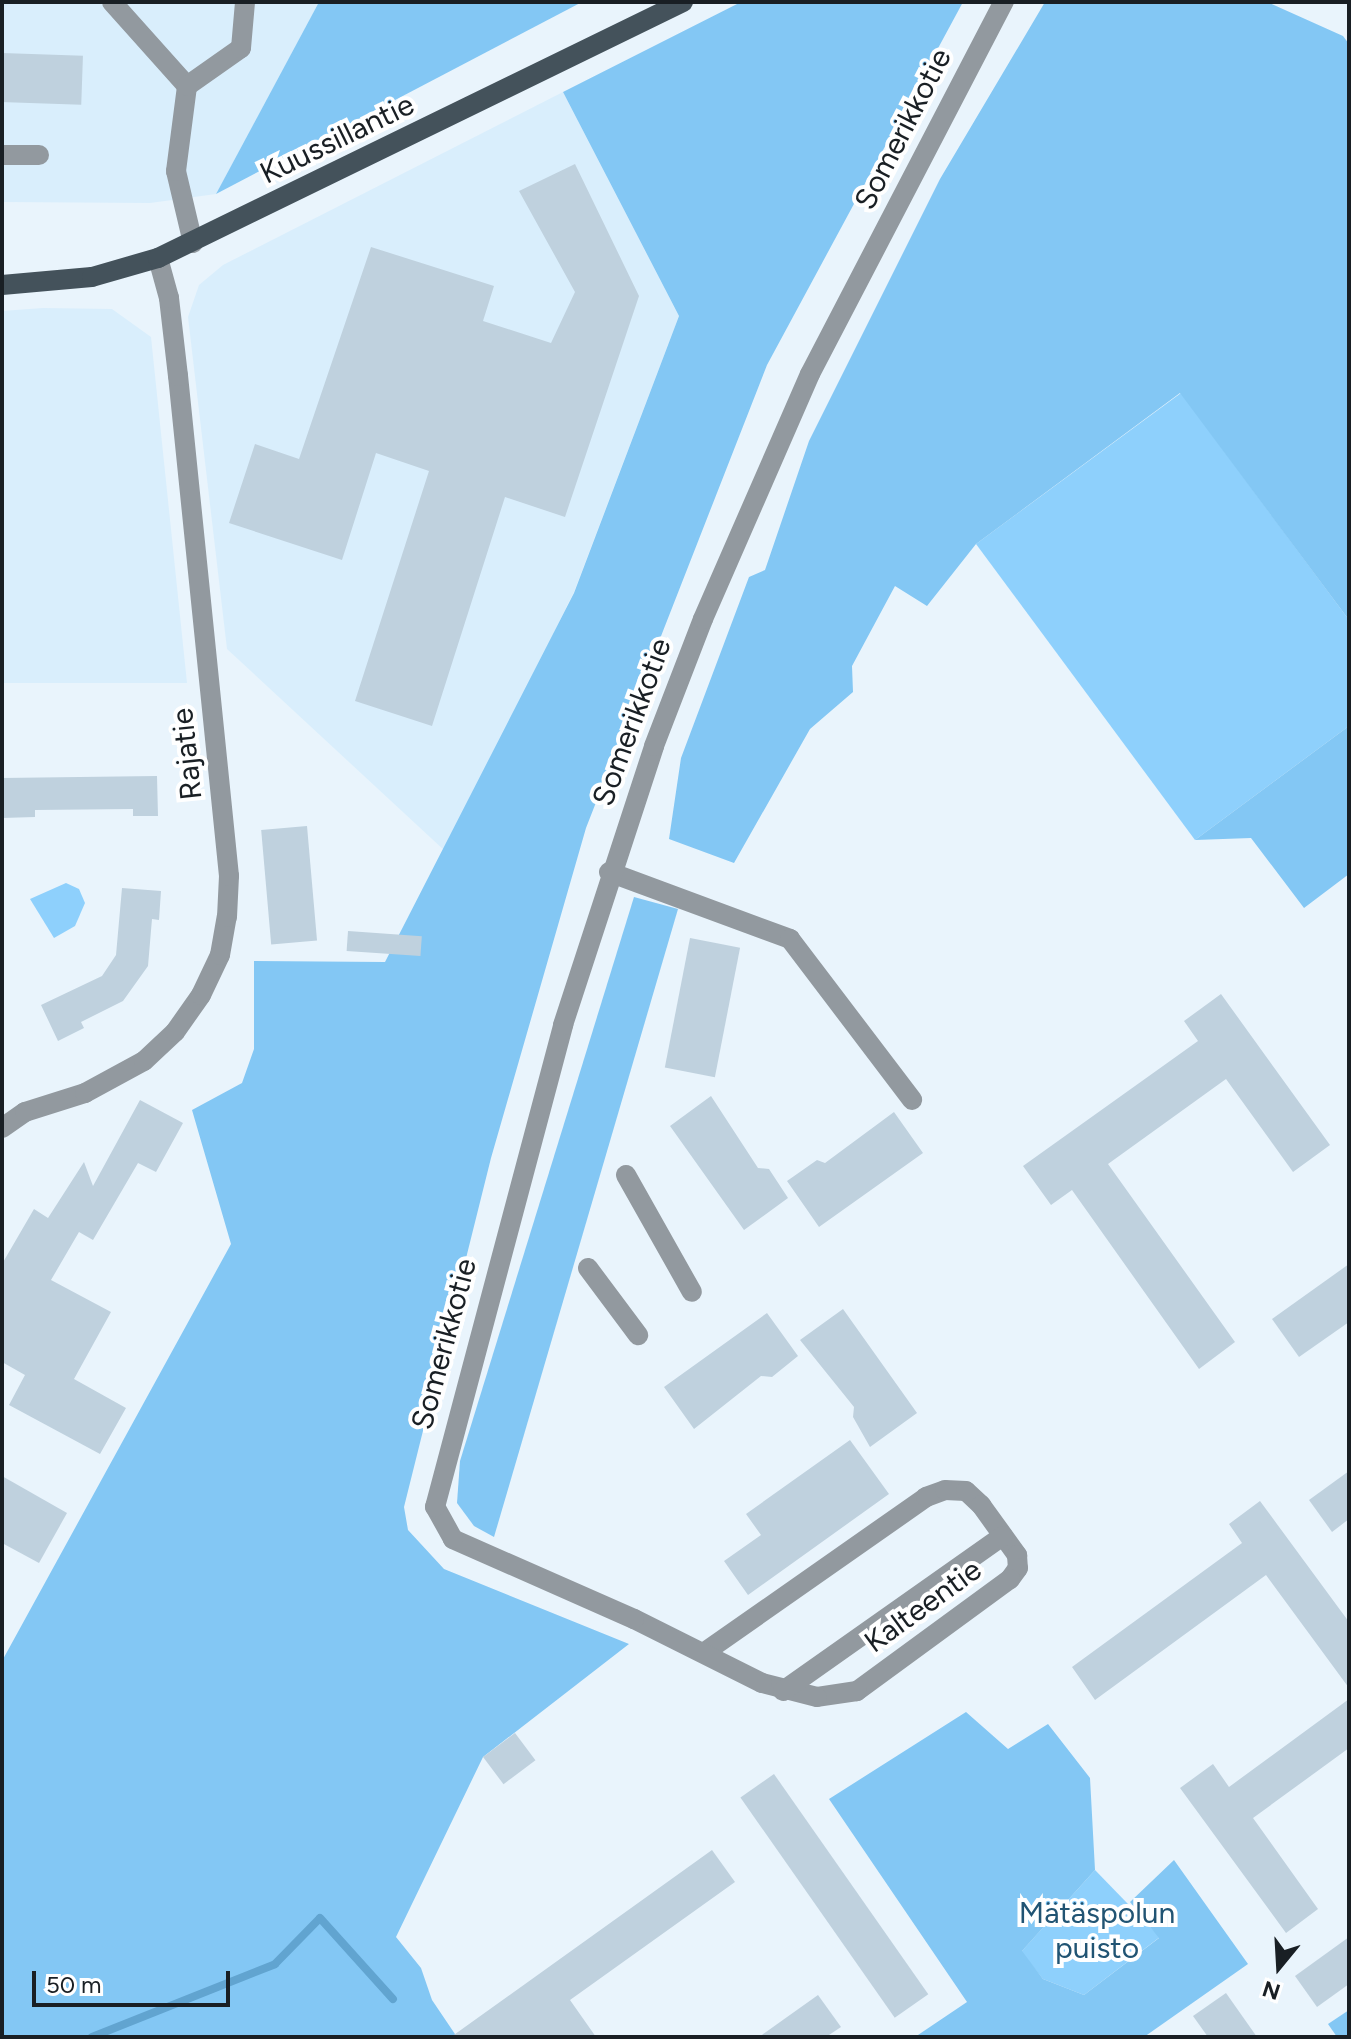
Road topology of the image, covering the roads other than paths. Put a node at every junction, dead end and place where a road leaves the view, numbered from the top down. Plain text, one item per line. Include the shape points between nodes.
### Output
1 (112, 2) edge
2 (245, 2) edge
3 (683, 2) edge
4 (1004, 2) edge
5 (187, 86) junction
6 (2, 155) edge
7 (39, 155) dead end
8 (193, 243) junction
9 (158, 258) junction
10 (2, 285) edge
11 (609, 872) junction
12 (912, 1100) dead end
13 (2, 1128) edge
14 (626, 1175) dead end
15 (588, 1268) dead end
16 (692, 1292) dead end
17 (638, 1335) dead end
18 (435, 1507) joint
19 (1003, 1536) junction
20 (705, 1652) junction
21 (783, 1691) junction

1 - 5 street
2 - 5 street via 241,48
3 - 8 main road, Kuussillantie
4 - 11 street, Somerikkotie via 810,374 703,619
5 - 8 street via 176,171
6 - 7 street
8 - 9 main road, Kuussillantie
9 - 10 main road, Kuussillantie via 92,277
9 - 13 street, Rajatie via 169,298 178,376 229,876 227,917 220,955 175,1032 144,1061 85,1093 25,1112
11 - 12 street via 790,939
11 - 18 street, Somerikkotie via 506,1229
14 - 16 street
15 - 17 street
18 - 20 street, Kalteentie via 453,1539
19 - 20 street, Kalteentie via 966,1491 926,1497
19 - 21 street
19 - 21 street, Kalteentie via 1017,1555 1018,1568 1010,1579 857,1691 817,1697
20 - 21 street, Kalteentie

